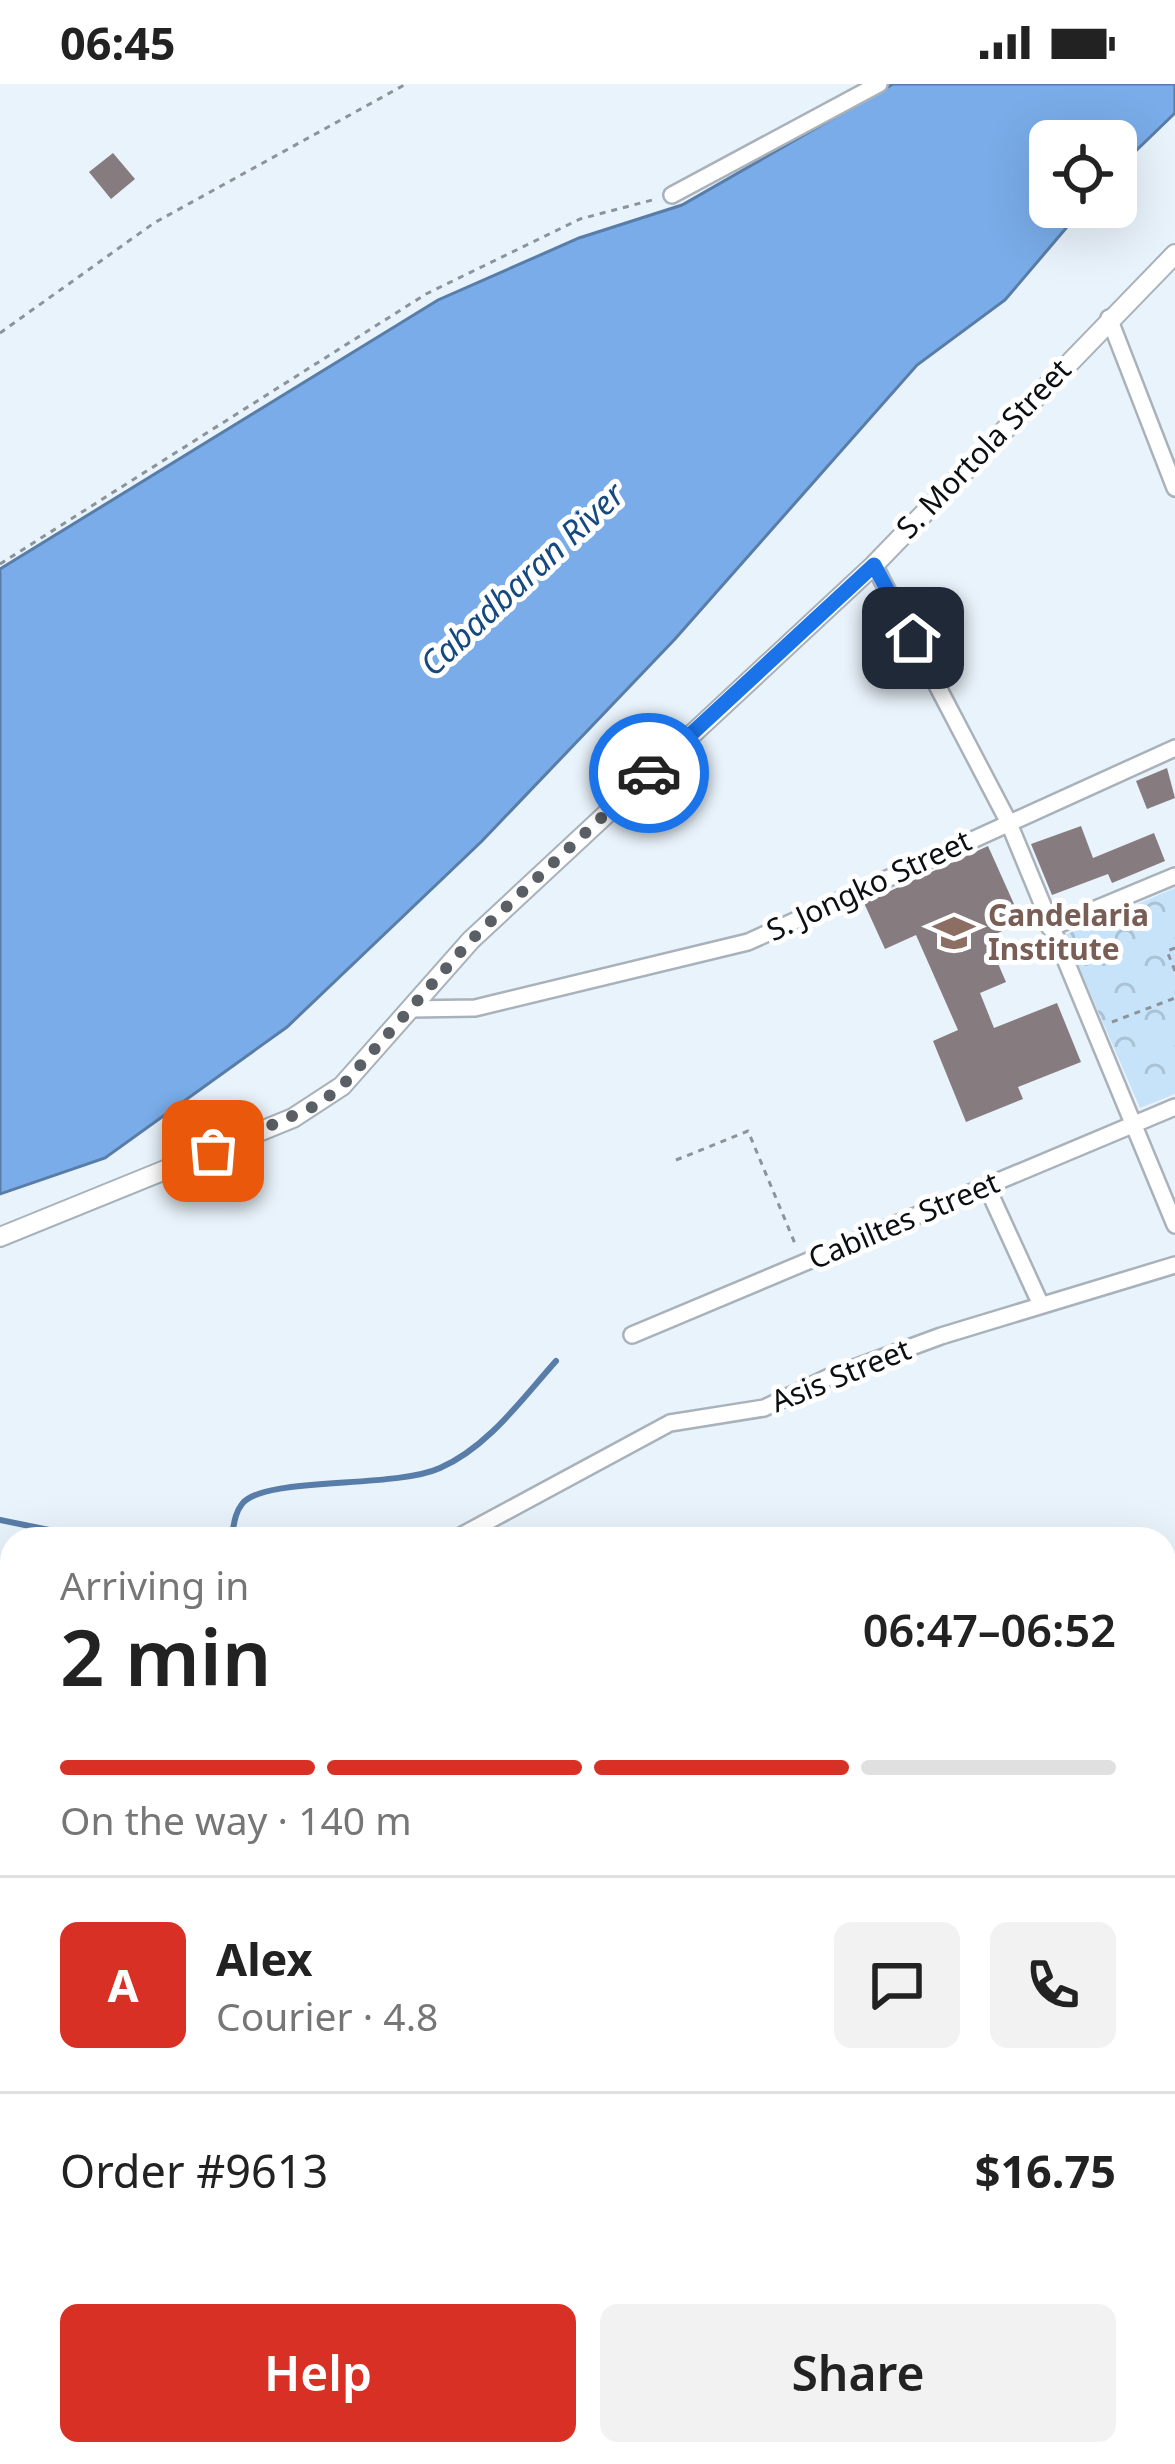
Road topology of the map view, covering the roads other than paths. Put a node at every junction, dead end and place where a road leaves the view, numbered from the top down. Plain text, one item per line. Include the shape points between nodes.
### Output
1 (879, 84) edge
2 (672, 195) road end
3 (1175, 254) edge
4 (1109, 318) junction
5 (1175, 488) edge
6 (874, 565) junction
7 (1175, 748) edge
8 (1008, 821) junction
9 (1175, 876) edge
10 (1050, 928) junction
11 (410, 1010) junction
12 (1175, 1107) edge
13 (1133, 1125) junction
14 (987, 1186) junction
15 (1175, 1225) edge
16 (0, 1237) edge
17 (1175, 1265) edge
18 (1041, 1305) junction
19 (632, 1335) dead end
20 (477, 1527) edge

1 - 2 street
3 - 4 street, S. Mortola Street
4 - 5 street
4 - 6 street, S. Mortola Street
6 - 8 street
6 - 11 street, S. Mortola Street via 527,885
7 - 8 street, S. Jongko Street
8 - 10 street
8 - 11 street, S. Jongko Street via 748,942 475,1008
9 - 10 street
10 - 13 street
11 - 16 street, S. Mortola Street via 317,1105
12 - 13 street, Cabiltes Street
13 - 14 street, Cabiltes Street
13 - 15 street
14 - 18 street
14 - 19 street, Cabiltes Street
17 - 18 street, Asis Street
18 - 20 street, Asis Street via 827,1378 764,1408 654,1429

